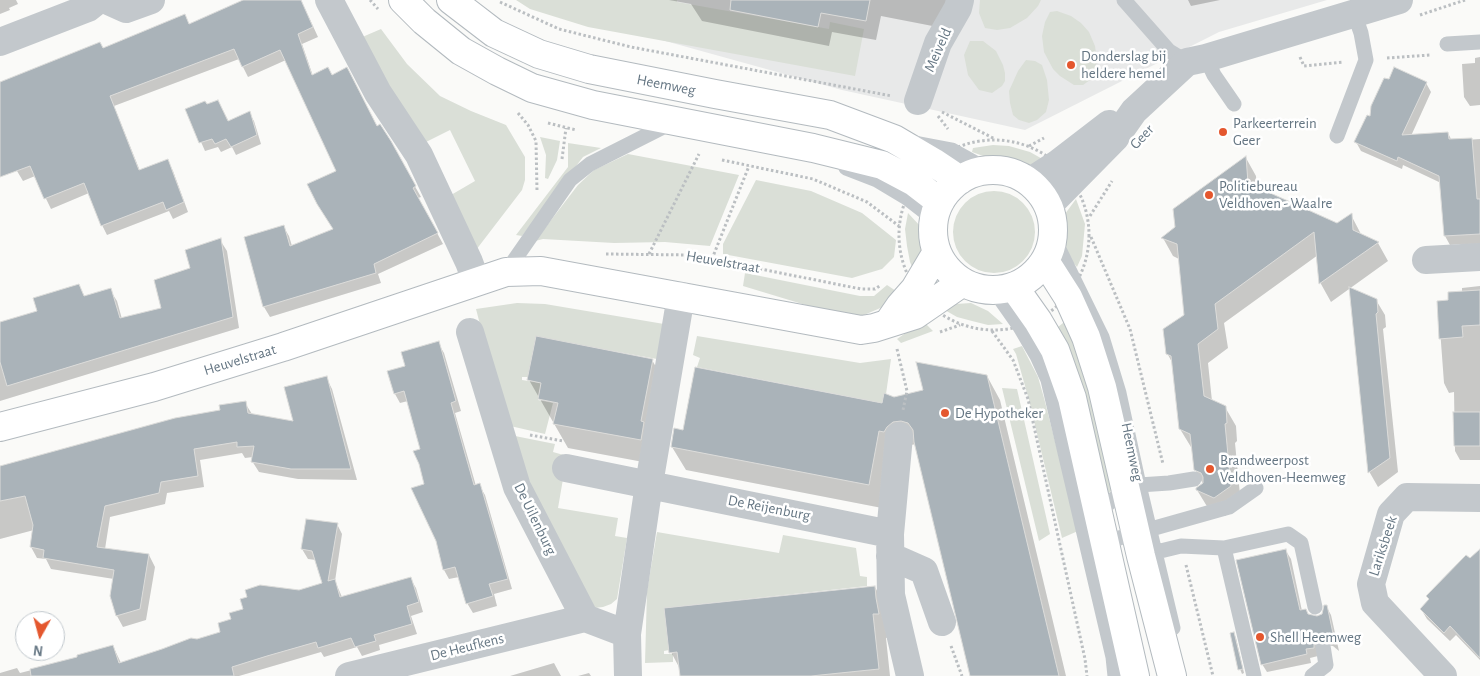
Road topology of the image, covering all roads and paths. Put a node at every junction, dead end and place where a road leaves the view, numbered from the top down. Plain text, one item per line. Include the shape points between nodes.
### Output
1 (98, 0) edge
2 (106, 0) edge
3 (151, 0) edge
4 (329, 0) edge
5 (403, 0) edge
6 (451, 0) edge
7 (496, 0) edge
8 (960, 0) edge
9 (1124, 0) edge
10 (1465, 0) edge
11 (1405, 9) edge
12 (1354, 13) junction
13 (0, 42) edge
14 (1480, 42) edge
15 (1447, 44) dead end
16 (1196, 60) junction
17 (924, 103) junction
18 (1234, 104) dead end
19 (1134, 111) junction
20 (518, 113) dead end
21 (675, 121) junction
22 (950, 132) dead end
23 (1337, 136) dead end
24 (955, 138) dead end
25 (894, 139) junction
26 (960, 146) dead end
27 (1030, 146) dead end
28 (690, 153) dead end
29 (699, 154) junction
30 (707, 156) dead end
31 (716, 158) dead end
32 (749, 166) junction
33 (988, 170) junction
34 (1113, 178) dead end
35 (960, 180) junction
36 (1029, 182) junction
37 (537, 197) dead end
38 (1049, 205) junction
39 (937, 211) junction
40 (899, 226) dead end
41 (1049, 249) junction
42 (937, 252) junction
43 (599, 254) dead end
44 (649, 255) junction
45 (1480, 256) edge
46 (712, 259) junction
47 (1426, 260) dead end
48 (903, 264) dead end
49 (896, 270) dead end
50 (506, 272) junction
51 (476, 281) junction
52 (964, 282) junction
53 (884, 283) dead end
54 (1004, 288) junction
55 (681, 296) junction
56 (889, 322) junction
57 (961, 325) dead end
58 (470, 332) dead end
59 (897, 349) dead end
60 (907, 391) dead end
61 (0, 428) edge
62 (500, 429) junction
63 (899, 436) dead end
64 (1158, 446) dead end
65 (566, 468) joint
66 (1194, 479) dead end
67 (649, 484) junction
68 (1132, 487) junction
69 (1256, 488) dead end
70 (1480, 498) edge
71 (1098, 513) junction
72 (1105, 542) junction
73 (1146, 542) junction
74 (890, 545) junction
75 (1224, 548) junction
76 (1315, 607) dead end
77 (585, 618) junction
78 (942, 622) joint
79 (627, 634) junction
80 (1323, 646) dead end
81 (364, 674) edge
82 (628, 676) edge
83 (910, 676) edge
84 (962, 676) edge
85 (1087, 676) edge
86 (1115, 676) edge
87 (1136, 676) edge
88 (1172, 676) edge
89 (1184, 676) edge
90 (1254, 676) edge
91 (1312, 676) edge
92 (1444, 676) edge

1 - 13 street via 88,8
2 - 3 street via 126,9
4 - 51 street via 378,93 419,155
5 - 21 main road via 424,22 461,51 532,88 592,105
6 - 25 main road, Heemweg via 494,33 538,54 589,69 830,115
7 - 17 path, Heemweg via 559,29 631,47
8 - 17 street, Meiveld via 938,43
9 - 16 lane via 1169,51
10 - 11 path
11 - 12 street, Geer
12 - 16 street, Geer
12 - 23 lane via 1366,60
14 - 15 lane
16 - 18 lane via 1214,75
16 - 19 street, Geer
17 - 22 path
17 - 27 path, Heemweg via 995,139
19 - 36 street, Geer via 1104,126
19 - 38 street, Geer via 1115,138
20 - 37 path via 536,141
21 - 39 main road via 882,165 914,182
21 - 50 lane via 590,164 570,180
24 - 26 path
25 - 33 lane, Heemweg via 952,150
25 - 35 main road, Heemweg
28 - 29 path
29 - 30 path
29 - 44 path
31 - 32 path
32 - 40 path via 814,179 867,202
32 - 46 path
33 - 35 main road via 977,171
33 - 36 main road via 1018,176
34 - 64 path, Heemweg via 1090,216 1090,235 1130,329
35 - 39 main road via 949,190
36 - 38 main road via 1042,192
38 - 41 main road
39 - 42 main road via 933,236
41 - 54 main road via 1032,277
41 - 68 main road, Heemweg via 1086,338
42 - 52 main road via 945,267
42 - 56 main road via 915,289
43 - 44 path, Heuvelstraat
44 - 46 path, Heuvelstraat via 690,255
45 - 47 street
46 - 53 path, Heuvelstraat via 861,289 875,289
48 - 49 path
50 - 51 main road, Heuvelstraat
50 - 55 main road, Heuvelstraat via 541,271
51 - 61 main road, Heuvelstraat via 154,387
52 - 54 main road via 976,288
52 - 56 main road, Heuvelstraat via 915,315
54 - 71 main road via 1038,321 1055,350 1072,398
54 - 86 lane via 1048,380
55 - 56 main road, Heuvelstraat via 861,330
55 - 67 street
57 - 85 path via 992,331 1013,360 1028,399
58 - 62 street, De Uilenburg
59 - 60 path
62 - 65 path via 570,442
62 - 77 street, De Uilenburg via 517,487
63 - 74 street
65 - 67 street, De Reijenburg
66 - 68 lane
67 - 74 street, De Reijenburg
67 - 79 street
68 - 71 lane
68 - 73 main road, Heemweg
69 - 73 lane via 1229,508
70 - 92 street, Lariksbeek via 1408,497 1391,514 1371,584 1374,603
71 - 72 main road
72 - 73 lane
72 - 87 main road
73 - 75 lane
73 - 88 main road, Heemweg
73 - 89 lane, Heemweg
74 - 78 street, De Reijenburg via 924,571
74 - 83 street via 891,595
75 - 76 lane via 1288,534 1301,543
75 - 90 lane
77 - 79 street
77 - 81 street, De Heufkens
78 - 84 path
79 - 82 street
80 - 91 lane via 1326,665

